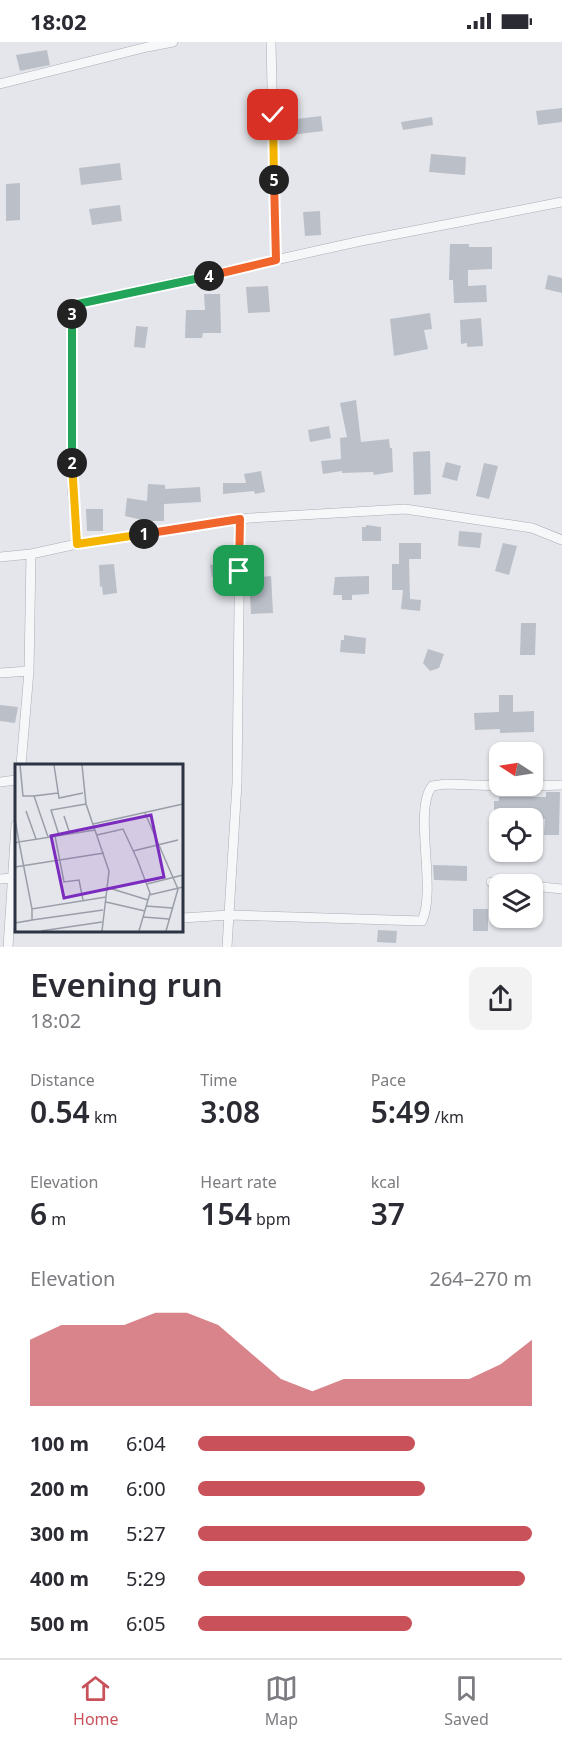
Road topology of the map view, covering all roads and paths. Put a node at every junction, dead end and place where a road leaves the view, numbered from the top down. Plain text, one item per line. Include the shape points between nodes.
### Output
1 (173, 42) edge
2 (271, 42) edge
3 (0, 84) edge
4 (562, 202) edge
5 (276, 260) junction
6 (240, 519) junction
7 (561, 537) edge
8 (77, 544) junction
9 (31, 554) junction
10 (0, 556) edge
11 (29, 671) junction
12 (0, 673) edge
13 (21, 764) edge
14 (15, 780) edge
15 (0, 782) edge
16 (562, 785) edge
17 (489, 786) edge
18 (543, 786) edge
19 (15, 838) edge
20 (12, 878) junction
21 (0, 879) edge
22 (543, 887) edge
23 (562, 889) edge
24 (13, 910) edge
25 (229, 915) junction
26 (183, 918) edge
27 (8, 947) edge
28 (227, 947) edge

1 - 3 street
2 - 5 street
4 - 5 street
5 - 8 street via 73,305 72,486
6 - 7 street via 405,509 532,528
6 - 8 street
6 - 25 street via 237,783
8 - 9 street
9 - 10 street
9 - 11 street
11 - 12 street
11 - 13 street
14 - 15 street
16 - 18 street
17 - 25 street via 446,784 427,791 422,921
19 - 20 street
20 - 21 street
20 - 24 street
22 - 23 street
24 - 27 street
25 - 26 street
25 - 28 street

